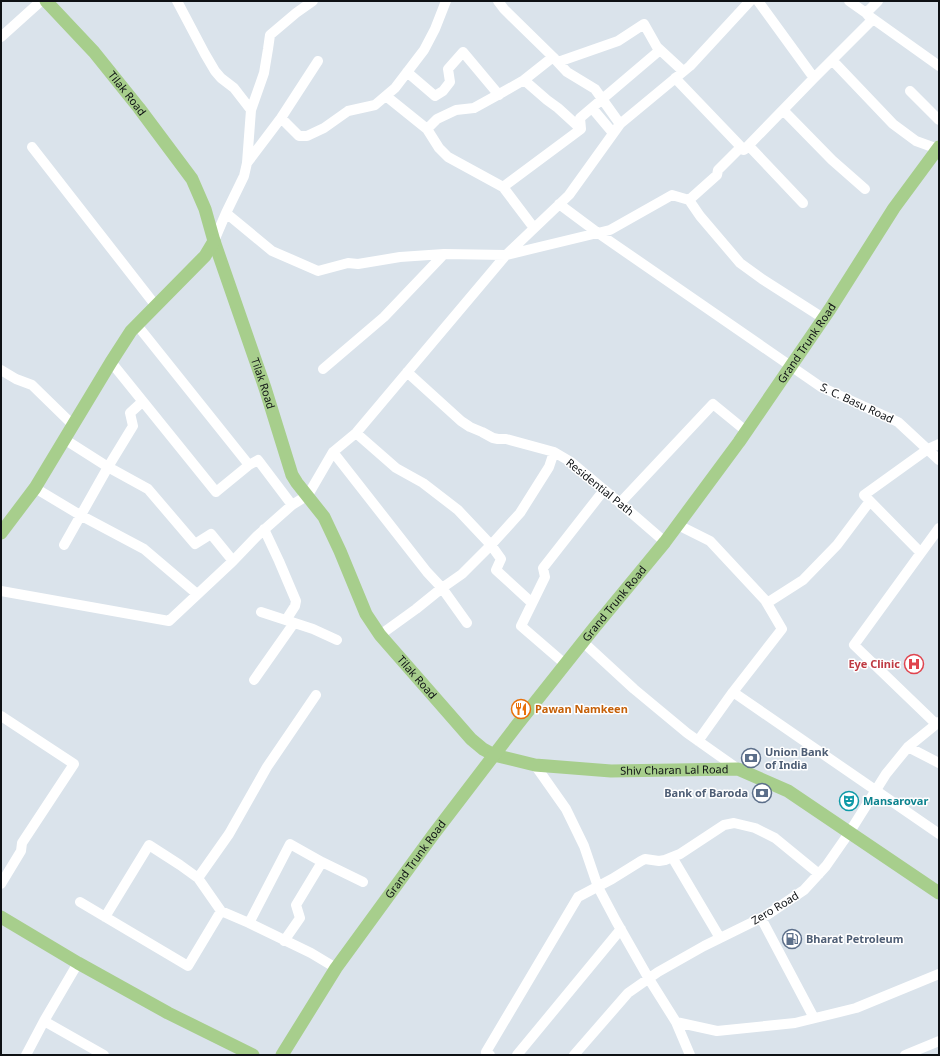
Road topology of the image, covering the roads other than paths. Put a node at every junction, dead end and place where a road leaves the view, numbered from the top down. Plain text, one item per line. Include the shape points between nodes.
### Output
1 (41, 1) edge
2 (46, 1) edge
3 (177, 1) edge
4 (313, 1) edge
5 (446, 1) edge
6 (498, 1) edge
7 (750, 1) edge
8 (758, 1) edge
9 (849, 1) edge
10 (878, 1) edge
11 (867, 14) junction
12 (1, 37) edge
13 (660, 50) junction
14 (555, 59) junction
15 (832, 60) junction
16 (318, 61) dead end
17 (939, 66) edge
18 (407, 72) junction
19 (679, 75) junction
20 (814, 78) junction
21 (524, 80) junction
22 (910, 91) dead end
23 (499, 95) junction
24 (386, 96) junction
25 (603, 99) junction
26 (592, 108) junction
27 (251, 110) junction
28 (783, 110) junction
29 (280, 118) junction
30 (939, 120) edge
31 (620, 124) junction
32 (427, 129) junction
33 (581, 129) junction
34 (613, 134) junction
35 (745, 146) junction
36 (32, 147) dead end
37 (938, 151) edge
38 (247, 163) junction
39 (503, 187) junction
40 (866, 188) dead end
41 (688, 200) junction
42 (803, 203) dead end
43 (559, 204) junction
44 (226, 214) junction
45 (534, 228) junction
46 (598, 233) junction
47 (214, 242) junction
48 (444, 254) junction
49 (506, 255) junction
50 (156, 306) junction
51 (823, 318) junction
52 (137, 325) junction
53 (110, 362) junction
54 (791, 366) junction
55 (323, 369) dead end
56 (1, 370) edge
57 (407, 372) junction
58 (142, 402) junction
59 (73, 425) junction
60 (746, 431) junction
61 (356, 433) junction
62 (64, 439) junction
63 (939, 444) edge
64 (928, 449) junction
65 (333, 452) junction
66 (554, 452) junction
67 (939, 460) edge
68 (249, 465) junction
69 (108, 467) junction
70 (35, 488) junction
71 (604, 490) junction
72 (308, 495) junction
73 (870, 501) junction
74 (620, 503) junction
75 (292, 505) junction
76 (80, 515) junction
77 (678, 525) junction
78 (939, 528) edge
79 (264, 529) junction
80 (1, 533) edge
81 (665, 542) junction
82 (64, 545) dead end
83 (491, 545) junction
84 (921, 553) junction
85 (233, 561) junction
86 (442, 588) junction
87 (1, 591) edge
88 (197, 594) junction
89 (767, 603) junction
90 (532, 604) junction
91 (261, 612) dead end
92 (290, 622) junction
93 (467, 623) dead end
94 (380, 635) junction
95 (336, 640) dead end
96 (582, 642) junction
97 (565, 664) junction
98 (254, 680) dead end
99 (733, 692) junction
100 (316, 695) dead end
101 (1, 716) edge
102 (938, 723) edge
103 (698, 741) junction
104 (908, 746) junction
105 (494, 755) junction
106 (939, 763) edge
107 (535, 765) junction
108 (738, 769) junction
109 (876, 790) junction
110 (849, 832) junction
111 (939, 834) edge
112 (672, 857) junction
113 (322, 862) junction
114 (819, 874) junction
115 (198, 878) junction
116 (363, 882) dead end
117 (1, 884) edge
118 (598, 886) junction
119 (939, 894) edge
120 (80, 902) dead end
121 (221, 911) junction
122 (1, 917) edge
123 (105, 917) junction
124 (760, 918) junction
125 (249, 923) junction
126 (621, 929) junction
127 (720, 938) junction
128 (284, 941) junction
129 (78, 963) junction
130 (336, 968) junction
131 (939, 974) edge
132 (649, 979) junction
133 (814, 1018) junction
134 (44, 1021) junction
135 (676, 1022) junction
136 (939, 1041) edge
137 (26, 1055) edge
138 (104, 1055) edge
139 (253, 1055) edge
140 (282, 1055) edge
141 (490, 1055) edge
142 (517, 1055) edge
143 (574, 1055) edge
144 (690, 1055) edge
145 (905, 1055) edge

1 - 12 street
2 - 47 main road, Tilak Road via 94,52 192,179 205,209
3 - 27 street via 215,71 234,88
4 - 27 street via 270,35 264,73
5 - 18 street via 424,50
6 - 14 street via 504,10
7 - 19 street
8 - 20 street
9 - 11 street
10 - 11 street
11 - 15 street via 872,20
11 - 17 street
13 - 14 street via 644,24 618,41
13 - 19 street
13 - 25 street
14 - 21 street
14 - 25 street via 567,72 596,90
15 - 20 street
15 - 37 street via 893,124 916,141
16 - 29 street
18 - 23 street via 436,96 450,82 448,69 463,52
18 - 24 street
19 - 31 street
19 - 35 street
20 - 28 street
21 - 23 street
21 - 33 street
22 - 30 street
23 - 32 street via 474,108 456,110 437,119
24 - 29 street via 374,105 348,111 324,128 307,136 299,136
24 - 32 street
25 - 26 street
25 - 31 street
26 - 33 street via 580,118
26 - 34 street
27 - 38 street
28 - 35 street
28 - 40 street via 832,160
29 - 38 street
31 - 34 street
32 - 39 street via 448,157
33 - 39 street
34 - 43 street
35 - 41 street
35 - 42 street
36 - 50 street
37 - 51 main road, Grand Trunk Road via 894,208
38 - 44 street via 244,176
39 - 45 street
41 - 46 street via 672,194 610,230
41 - 51 street via 740,263
43 - 45 street
43 - 46 street, S. C. Basu Road
44 - 47 street
44 - 48 street via 272,250 318,271 348,263
45 - 49 street
46 - 49 street
46 - 54 street, S. C. Basu Road
47 - 50 main road via 205,256
47 - 72 main road, Tilak Road via 292,474
48 - 49 street
48 - 55 street via 384,317
49 - 57 street
50 - 52 main road
51 - 54 main road, Grand Trunk Road
52 - 53 main road
52 - 68 street
53 - 58 street
53 - 59 main road
54 - 60 main road, Grand Trunk Road
54 - 64 street, S. C. Basu Road via 821,387 898,422
56 - 59 street via 32,385
57 - 61 street
57 - 66 street, Residential Path via 460,421 470,427 493,438
58 - 68 street via 216,492
58 - 69 street via 130,414 133,426
59 - 62 main road
60 - 74 street via 713,404
60 - 77 main road, Grand Trunk Road
61 - 65 street
61 - 83 street via 396,468 424,484 458,510
62 - 69 street
62 - 70 main road
63 - 64 street
64 - 67 street, S. C. Basu Road
64 - 73 street via 864,495
65 - 72 street
65 - 86 street
66 - 71 street, Residential Path via 571,462
66 - 83 street via 549,467 520,513
68 - 75 street via 258,460
69 - 76 street
69 - 85 street via 148,489 195,544 211,534
70 - 76 street
70 - 80 main road
71 - 74 street, Residential Path
71 - 90 street via 543,568 545,577
72 - 75 street
72 - 94 main road, Tilak Road via 324,516 366,614
73 - 84 street
73 - 89 street via 837,545 803,580
74 - 81 street, Residential Path
75 - 79 street
76 - 82 street
76 - 88 street via 144,549
77 - 81 main road, Grand Trunk Road
77 - 89 street via 710,542
78 - 84 street
79 - 85 street
79 - 92 street via 296,601
81 - 96 main road, Grand Trunk Road
83 - 86 street via 462,574
83 - 90 street via 501,559 496,570
84 - 102 street via 854,645
85 - 88 street
86 - 93 street
86 - 94 street
87 - 88 street via 169,621
89 - 99 street via 782,629
90 - 97 street via 521,626
91 - 92 street
92 - 95 street
92 - 98 street
94 - 105 main road, Tilak Road via 471,739
96 - 97 main road, Grand Trunk Road
96 - 103 street
97 - 105 main road, Grand Trunk Road
99 - 103 street
99 - 109 street
100 - 115 street via 267,767 229,834
101 - 117 street via 74,764 22,843 21,851
102 - 104 street, Zero Road
103 - 108 street
104 - 106 street
104 - 109 street, Zero Road
105 - 107 main road, Shiv Charan Lal Road
105 - 130 main road, Grand Trunk Road
107 - 108 main road, Shiv Charan Lal Road via 612,770
107 - 118 street via 566,809 584,846
108 - 110 main road, Shiv Charan Lal Road via 788,791
109 - 110 street, Zero Road
109 - 111 street
110 - 114 street, Zero Road
110 - 119 main road, Shiv Charan Lal Road
112 - 114 street via 724,825 734,823 755,828 775,838
112 - 118 street via 659,861 641,860
112 - 127 street
113 - 116 street
113 - 125 street via 290,844
113 - 128 street via 296,905 300,918
114 - 124 street, Zero Road via 804,890
115 - 121 street
115 - 123 street via 149,845
118 - 126 street
118 - 141 street via 578,898 486,1052
120 - 123 street
121 - 123 street via 188,966
121 - 125 street
122 - 129 main road
124 - 127 street, Zero Road
124 - 133 street
125 - 128 street
126 - 132 street
126 - 142 street
127 - 132 street, Zero Road
128 - 130 street
129 - 134 street
129 - 139 main road via 168,1013
130 - 140 main road, Grand Trunk Road
131 - 133 street via 856,1008
132 - 135 street
132 - 143 street, Zero Road via 628,993
133 - 135 street via 795,1023 717,1031
134 - 137 street
134 - 138 street
135 - 144 street
136 - 145 street

